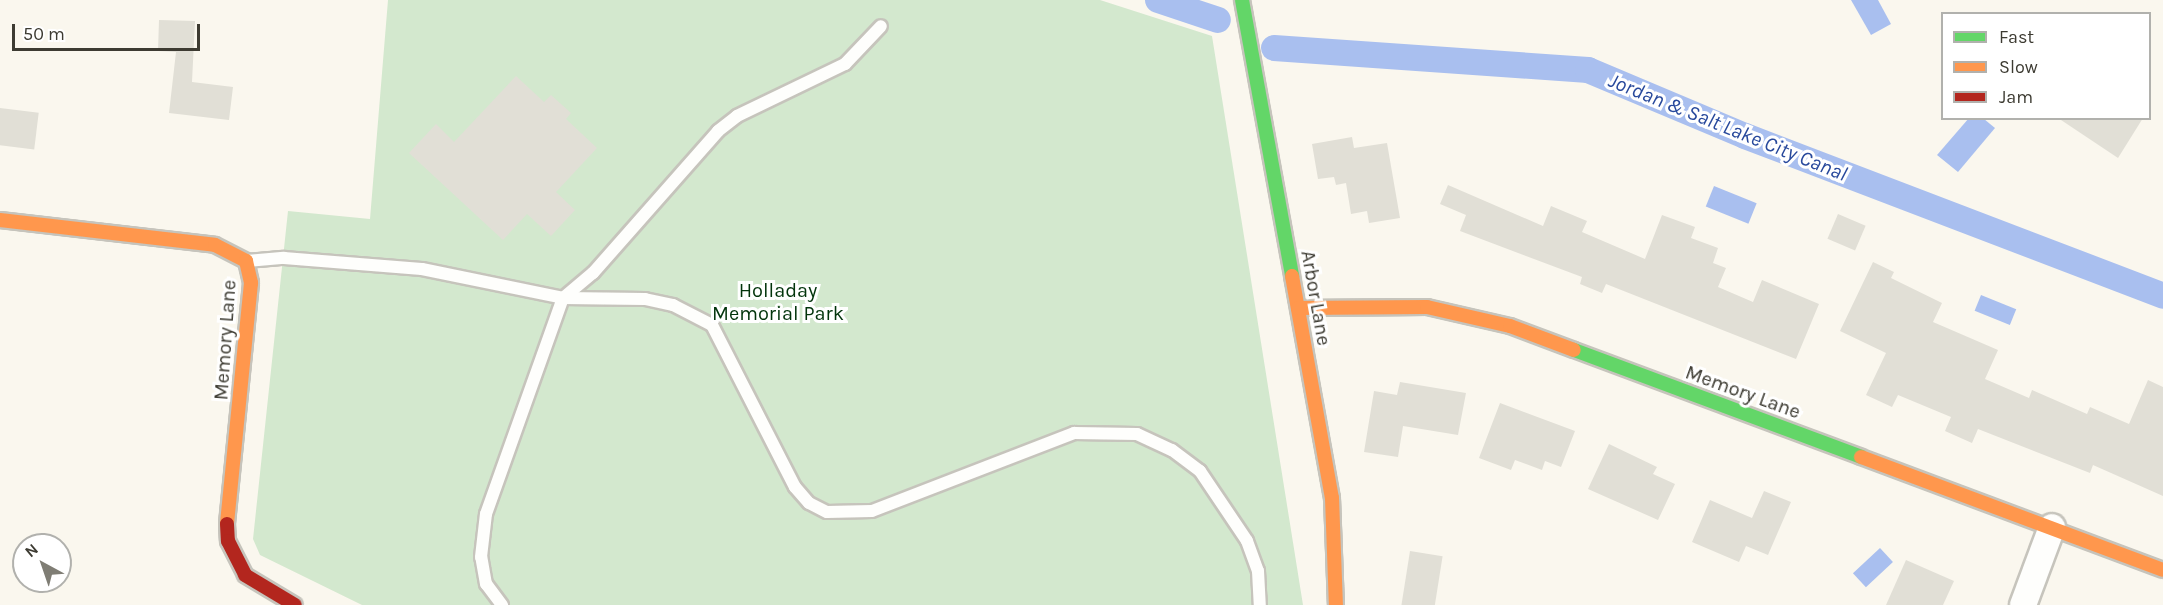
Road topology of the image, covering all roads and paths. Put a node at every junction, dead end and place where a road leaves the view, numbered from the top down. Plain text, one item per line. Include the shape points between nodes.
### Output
1 (1242, 0) edge
2 (881, 26) dead end
3 (0, 220) edge
4 (246, 261) junction
5 (564, 298) junction
6 (1298, 308) junction
7 (2052, 527) junction
8 (2163, 570) edge
9 (295, 605) edge
10 (502, 605) edge
11 (1260, 605) edge
12 (1336, 605) edge
13 (2023, 605) edge

1 - 6 street, Arbor Lane
2 - 5 lane via 844,64 737,116 718,130 593,273
3 - 4 street, Memory Lane via 215,245
4 - 5 lane via 284,258 422,269
4 - 9 street, Memory Lane via 251,283 227,510 228,541 245,575
5 - 10 lane via 486,514 481,557 486,584
5 - 11 lane via 654,301 673,305 712,326 795,487 809,502 827,512 872,511 1074,433 1137,434 1172,450 1200,471 1247,541 1258,572
6 - 7 street, Memory Lane via 1386,304 1427,307 1510,326
6 - 12 street, Arbor Lane via 1332,498
7 - 8 street, Memory Lane
7 - 13 street

